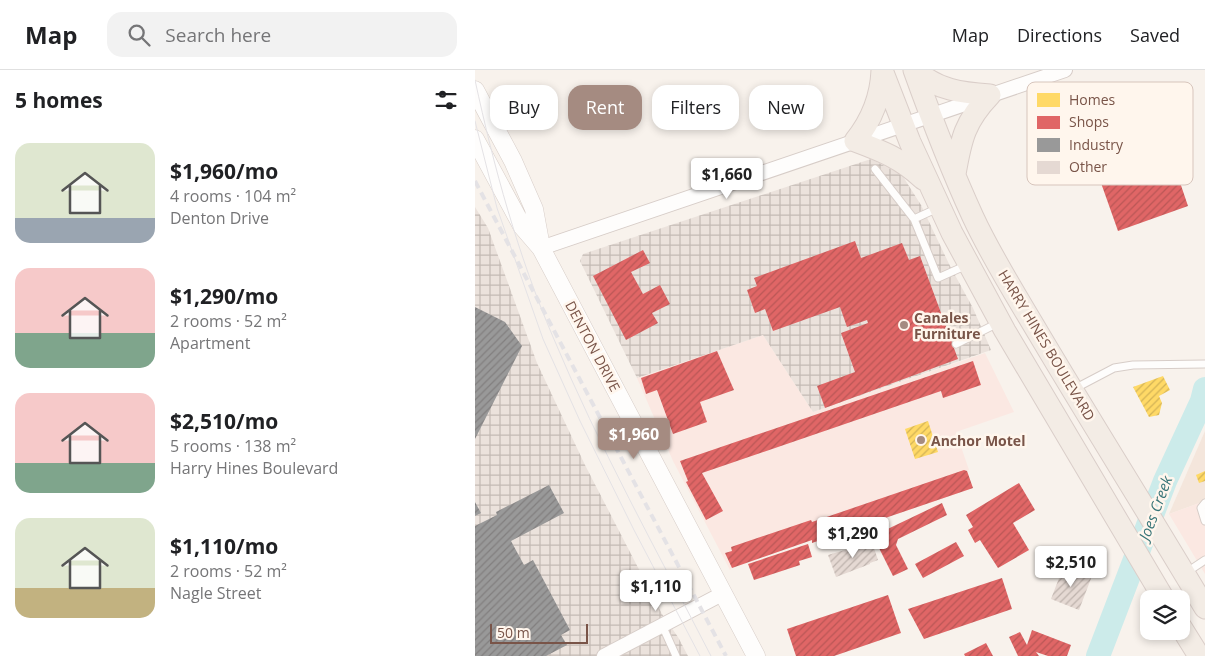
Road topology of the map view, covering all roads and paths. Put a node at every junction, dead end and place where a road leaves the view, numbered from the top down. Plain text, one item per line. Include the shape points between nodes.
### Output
1 (882, 70) edge
2 (915, 70) edge
3 (1065, 70) edge
4 (1029, 82) edge
5 (1027, 83) edge
6 (475, 90) edge
7 (990, 95) junction
8 (930, 115) junction
9 (904, 124) junction
10 (475, 139) edge
11 (855, 142) junction
12 (875, 169) dead end
13 (955, 174) junction
14 (929, 184) junction
15 (940, 207) junction
16 (914, 218) junction
17 (541, 248) junction
18 (969, 264) junction
19 (1000, 321) junction
20 (957, 344) dead end
21 (1205, 364) edge
22 (1072, 390) junction
23 (1048, 404) junction
24 (1205, 503) edge
25 (1205, 521) edge
26 (1205, 560) edge
27 (1185, 574) junction
28 (1159, 590) edge
29 (1165, 590) edge
30 (722, 594) junction
31 (1205, 608) edge
32 (662, 625) junction
33 (1189, 640) edge
34 (604, 656) edge
35 (676, 656) edge
36 (756, 656) edge
37 (1199, 656) edge

1 - 9 main road, HARRY HINES BOULEVARD
1 - 11 main road via 879,98
2 - 7 main road via 950,90
2 - 8 main road, HARRY HINES BOULEVARD
3 - 4 street
5 - 7 street
6 - 17 street, DENTON DRIVE via 513,161 534,209
7 - 8 street
7 - 13 main road via 965,130
8 - 9 street
8 - 13 main road, HARRY HINES BOULEVARD
9 - 11 street
9 - 14 main road, HARRY HINES BOULEVARD
10 - 17 street, DENTON DRIVE via 522,226
11 - 14 main road via 904,162
11 - 17 street
12 - 16 lane
13 - 22 main road, HARRY HINES BOULEVARD via 973,218
14 - 15 main road, HARRY HINES BOULEVARD
15 - 16 lane
15 - 18 main road, HARRY HINES BOULEVARD
16 - 18 lane via 938,278
17 - 30 street, DENTON DRIVE
18 - 19 main road, HARRY HINES BOULEVARD
19 - 20 lane
19 - 23 main road, HARRY HINES BOULEVARD
21 - 22 lane via 1114,368
22 - 23 main road
22 - 27 main road, HARRY HINES BOULEVARD
23 - 28 main road, HARRY HINES BOULEVARD
24 - 25 lane via 1201,508
26 - 27 lane
27 - 29 main road
27 - 31 main road, HARRY HINES BOULEVARD
30 - 32 street
30 - 36 street, DENTON DRIVE
32 - 34 street
32 - 35 lane
33 - 37 main road

